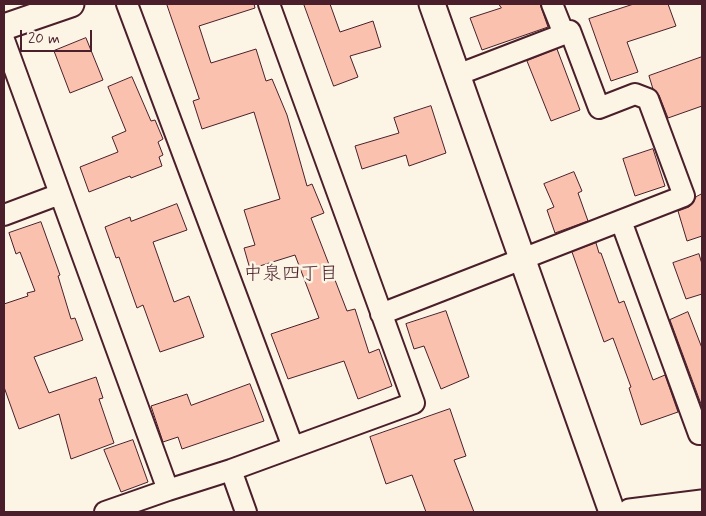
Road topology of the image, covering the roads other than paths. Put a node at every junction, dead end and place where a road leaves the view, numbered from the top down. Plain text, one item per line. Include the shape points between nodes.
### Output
1 (71, 4) edge
2 (127, 4) edge
3 (269, 4) edge
4 (432, 4) edge
5 (552, 4) edge
6 (4, 27) edge
7 (564, 34) junction
8 (4, 40) edge
9 (457, 75) junction
10 (60, 194) junction
11 (4, 215) edge
12 (621, 221) junction
13 (522, 260) junction
14 (381, 314) junction
15 (702, 433) edge
16 (292, 447) junction
17 (231, 470) junction
18 (168, 490) junction
19 (702, 503) edge
20 (105, 512) edge
21 (246, 512) edge
22 (612, 512) edge
23 (630, 512) edge

1 - 6 street
2 - 16 street
3 - 14 street
4 - 9 street
5 - 7 street
7 - 9 street
7 - 12 street via 570,31 600,108 635,94 648,99 684,196
8 - 10 street
9 - 13 street
10 - 11 street
10 - 18 street
12 - 13 street
12 - 15 street via 699,434
13 - 14 street
13 - 22 street
14 - 16 street via 414,403
16 - 17 street
17 - 18 street
17 - 21 street
18 - 20 street
19 - 23 street

